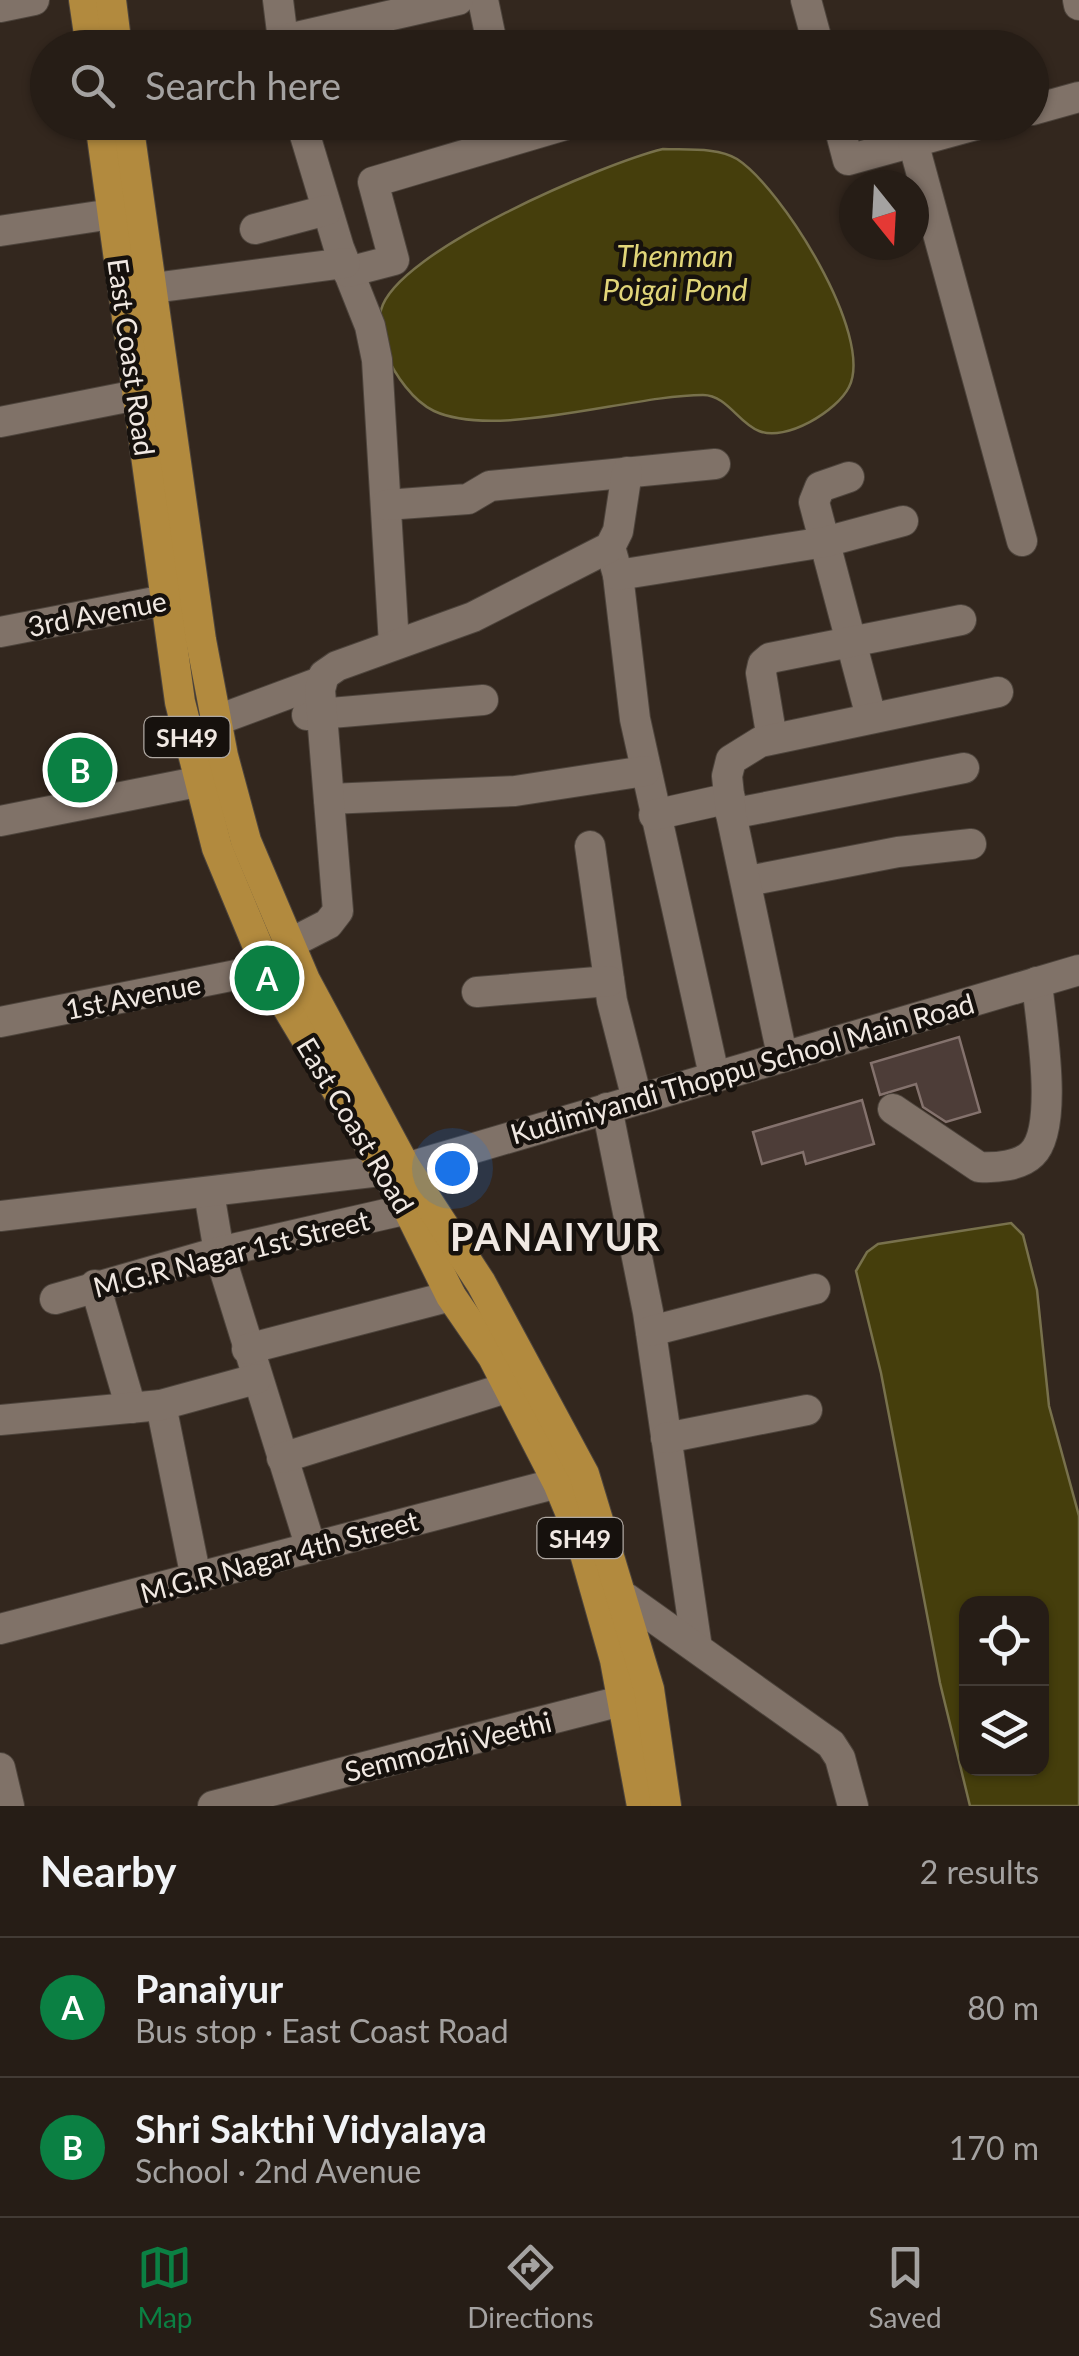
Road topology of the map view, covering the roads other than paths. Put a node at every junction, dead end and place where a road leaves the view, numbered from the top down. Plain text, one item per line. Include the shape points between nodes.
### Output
1 (34, 0) edge
2 (84, 0) edge
3 (111, 0) edge
4 (278, 0) edge
5 (458, 0) edge
6 (483, 0) edge
7 (806, 0) edge
8 (0, 7) edge
9 (97, 30) edge
10 (106, 30) edge
11 (282, 30) edge
12 (339, 30) edge
13 (489, 30) edge
14 (814, 30) edge
15 (1079, 97) edge
16 (1049, 105) edge
17 (102, 140) edge
18 (131, 140) edge
19 (306, 140) edge
20 (488, 140) edge
21 (843, 140) edge
22 (920, 140) edge
23 (913, 142) junction
24 (327, 210) junction
25 (112, 214) junction
26 (255, 229) dead end
27 (0, 232) edge
28 (347, 268) junction
29 (154, 288) junction
30 (137, 394) junction
31 (0, 422) edge
32 (715, 464) dead end
33 (626, 472) junction
34 (849, 477) dead end
35 (386, 505) junction
36 (902, 521) dead end
37 (1022, 541) dead end
38 (824, 542) junction
39 (614, 561) junction
40 (179, 597) junction
41 (961, 620) dead end
42 (0, 632) edge
43 (394, 644) junction
44 (853, 644) junction
45 (320, 682) junction
46 (998, 692) dead end
47 (483, 700) dead end
48 (314, 714) junction
49 (871, 717) junction
50 (215, 721) junction
51 (772, 739) junction
52 (964, 768) dead end
53 (645, 771) junction
54 (198, 782) junction
55 (329, 798) junction
56 (730, 806) junction
57 (654, 816) junction
58 (0, 822) edge
59 (971, 844) dead end
60 (590, 846) dead end
61 (748, 881) junction
62 (288, 945) junction
63 (266, 970) junction
64 (1079, 970) edge
65 (609, 980) junction
66 (1037, 982) junction
67 (477, 992) dead end
68 (0, 1022) edge
69 (782, 1055) junction
70 (714, 1075) junction
71 (637, 1098) junction
72 (607, 1108) junction
73 (893, 1109) dead end
74 (394, 1171) junction
75 (209, 1193) junction
76 (408, 1209) junction
77 (0, 1216) edge
78 (218, 1252) junction
79 (95, 1286) junction
80 (815, 1290) dead end
81 (451, 1296) junction
82 (55, 1299) dead end
83 (651, 1331) junction
84 (246, 1349) junction
85 (256, 1379) junction
86 (508, 1387) junction
87 (146, 1406) junction
88 (807, 1410) dead end
89 (0, 1420) edge
90 (666, 1438) junction
91 (282, 1458) junction
92 (558, 1483) junction
93 (311, 1548) junction
94 (196, 1578) junction
95 (626, 1598) junction
96 (0, 1629) edge
97 (697, 1648) junction
98 (625, 1700) junction
99 (0, 1768) edge
100 (9, 1806) edge
101 (213, 1806) edge
102 (642, 1806) edge
103 (666, 1806) edge
104 (853, 1806) edge

1 - 8 street
2 - 9 main road
3 - 10 main road
4 - 11 street
5 - 12 street
6 - 13 street
7 - 14 street
15 - 16 street
17 - 25 main road, East Coast Road / SH49
18 - 29 main road, East Coast Road / SH49
19 - 24 street
20 - 28 street via 373,182 394,260
21 - 23 street via 848,160
22 - 23 street
23 - 37 street
24 - 26 street
24 - 28 street
25 - 27 street
25 - 30 main road, East Coast Road / SH49
28 - 29 street
28 - 35 street via 377,360
29 - 40 main road, East Coast Road / SH49
30 - 31 street
30 - 40 main road, East Coast Road / SH49
32 - 33 street
33 - 35 street via 485,487 468,499
33 - 39 street
34 - 38 street via 815,491
35 - 43 street
36 - 38 street
38 - 39 street
38 - 44 street
39 - 43 street
39 - 53 street
40 - 42 street, 3rd Avenue
40 - 50 main road, East Coast Road / SH49
40 - 54 main road, East Coast Road / SH49
41 - 44 street
43 - 45 street via 337,666
44 - 49 street
44 - 51 street via 779,655 763,664
45 - 48 street
45 - 50 street
46 - 49 street
47 - 48 street
48 - 55 street
49 - 51 street
50 - 62 main road, East Coast Road / SH49 via 246,840
51 - 56 street via 731,760
52 - 56 street
53 - 55 street via 515,791
53 - 57 street
54 - 58 street
54 - 63 main road, East Coast Road / SH49 via 229,883
55 - 62 street via 338,911 328,924
56 - 57 street
56 - 61 street
57 - 70 street
59 - 61 street
60 - 65 street
61 - 69 street
62 - 74 main road, East Coast Road / SH49
63 - 68 street, 1st Avenue
63 - 74 main road, East Coast Road / SH49
64 - 66 street, Kudimiyandi Thoppu School Main Road
65 - 67 street
65 - 71 street
66 - 69 street, Kudimiyandi Thoppu School Main Road
66 - 73 street via 1045,1116 1032,1155 979,1167
69 - 70 street, Kudimiyandi Thoppu School Main Road
70 - 71 street, Kudimiyandi Thoppu School Main Road
71 - 72 street, Kudimiyandi Thoppu School Main Road
72 - 74 street, Kudimiyandi Thoppu School Main Road
72 - 83 street
74 - 75 street, Kudimiyandi Thoppu School Main Road
74 - 76 main road, East Coast Road / SH49
74 - 95 main road, East Coast Road / SH49 via 481,1283 584,1474
75 - 77 street, Kudimiyandi Thoppu School Main Road
75 - 78 street
76 - 78 street, M.G.R Nagar 1st Street
76 - 81 main road, East Coast Road / SH49
78 - 79 street, M.G.R Nagar 1st Street
78 - 84 street
79 - 82 street, M.G.R Nagar 1st Street
79 - 87 street
80 - 83 street
81 - 84 street
81 - 86 main road, East Coast Road / SH49
83 - 90 street
84 - 85 street
85 - 87 street
85 - 91 street
86 - 91 street
86 - 92 main road, East Coast Road / SH49
87 - 89 street
87 - 94 street
88 - 90 street
90 - 97 street
91 - 93 street
92 - 93 street, M.G.R Nagar 4th Street
92 - 98 main road, East Coast Road / SH49 via 580,1536
93 - 94 street, M.G.R Nagar 4th Street
94 - 96 street, M.G.R Nagar 4th Street
95 - 97 street
95 - 103 main road, East Coast Road / SH49 via 650,1689
97 - 104 street via 831,1744
98 - 101 street, Semmozhi Veethi
98 - 102 main road, East Coast Road / SH49
99 - 100 street

